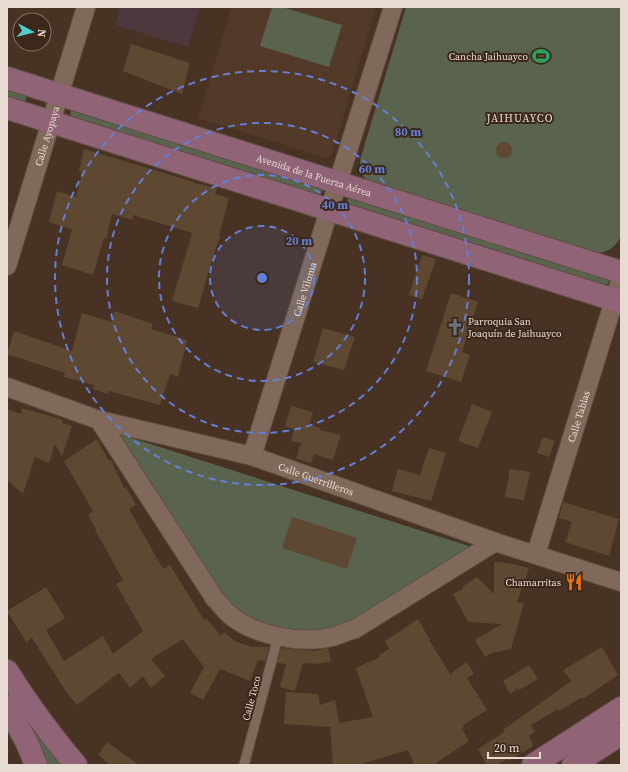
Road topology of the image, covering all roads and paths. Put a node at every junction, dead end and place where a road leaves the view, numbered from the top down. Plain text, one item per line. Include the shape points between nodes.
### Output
1 (86, 7) edge
2 (393, 7) edge
3 (7, 78) edge
4 (60, 94) junction
5 (7, 108) edge
6 (51, 123) junction
7 (338, 183) junction
8 (329, 211) junction
9 (7, 266) edge
10 (621, 272) edge
11 (621, 278) edge
12 (618, 301) edge
13 (7, 387) edge
14 (99, 420) junction
15 (252, 456) junction
16 (495, 542) junction
17 (536, 554) junction
18 (621, 582) edge
19 (278, 637) junction
20 (7, 671) edge
21 (7, 706) edge
22 (621, 708) edge
23 (621, 734) edge
24 (36, 765) edge
25 (76, 765) edge
26 (244, 765) edge
27 (533, 765) edge
28 (573, 765) edge

1 - 4 street, Calle Ayopaya
2 - 7 street, Calle Viloma
3 - 4 main road, Avenida de la Fuerza Aérea
4 - 6 street, Calle Ayopaya
4 - 7 main road, Avenida de la Fuerza Aérea
5 - 6 main road
6 - 8 main road
6 - 9 street, Calle Ayopaya
7 - 8 street, Calle Viloma
7 - 10 main road, Avenida de la Fuerza Aérea
8 - 12 main road
8 - 15 street, Calle Viloma
11 - 12 street, Calle Tablas
12 - 17 street, Calle Tablas
13 - 14 street, Calle Guerrilleros
14 - 15 street, Calle Guerrilleros
14 - 19 street via 215,599 230,615 249,627
15 - 16 street, Calle Guerrilleros
16 - 17 street, Calle Guerrilleros
16 - 19 street via 355,629 334,637 310,640
17 - 18 street, Calle Guerrilleros
19 - 26 lane, Calle Toco
20 - 25 main road via 50,735
21 - 24 main road
22 - 27 main road
23 - 28 main road

